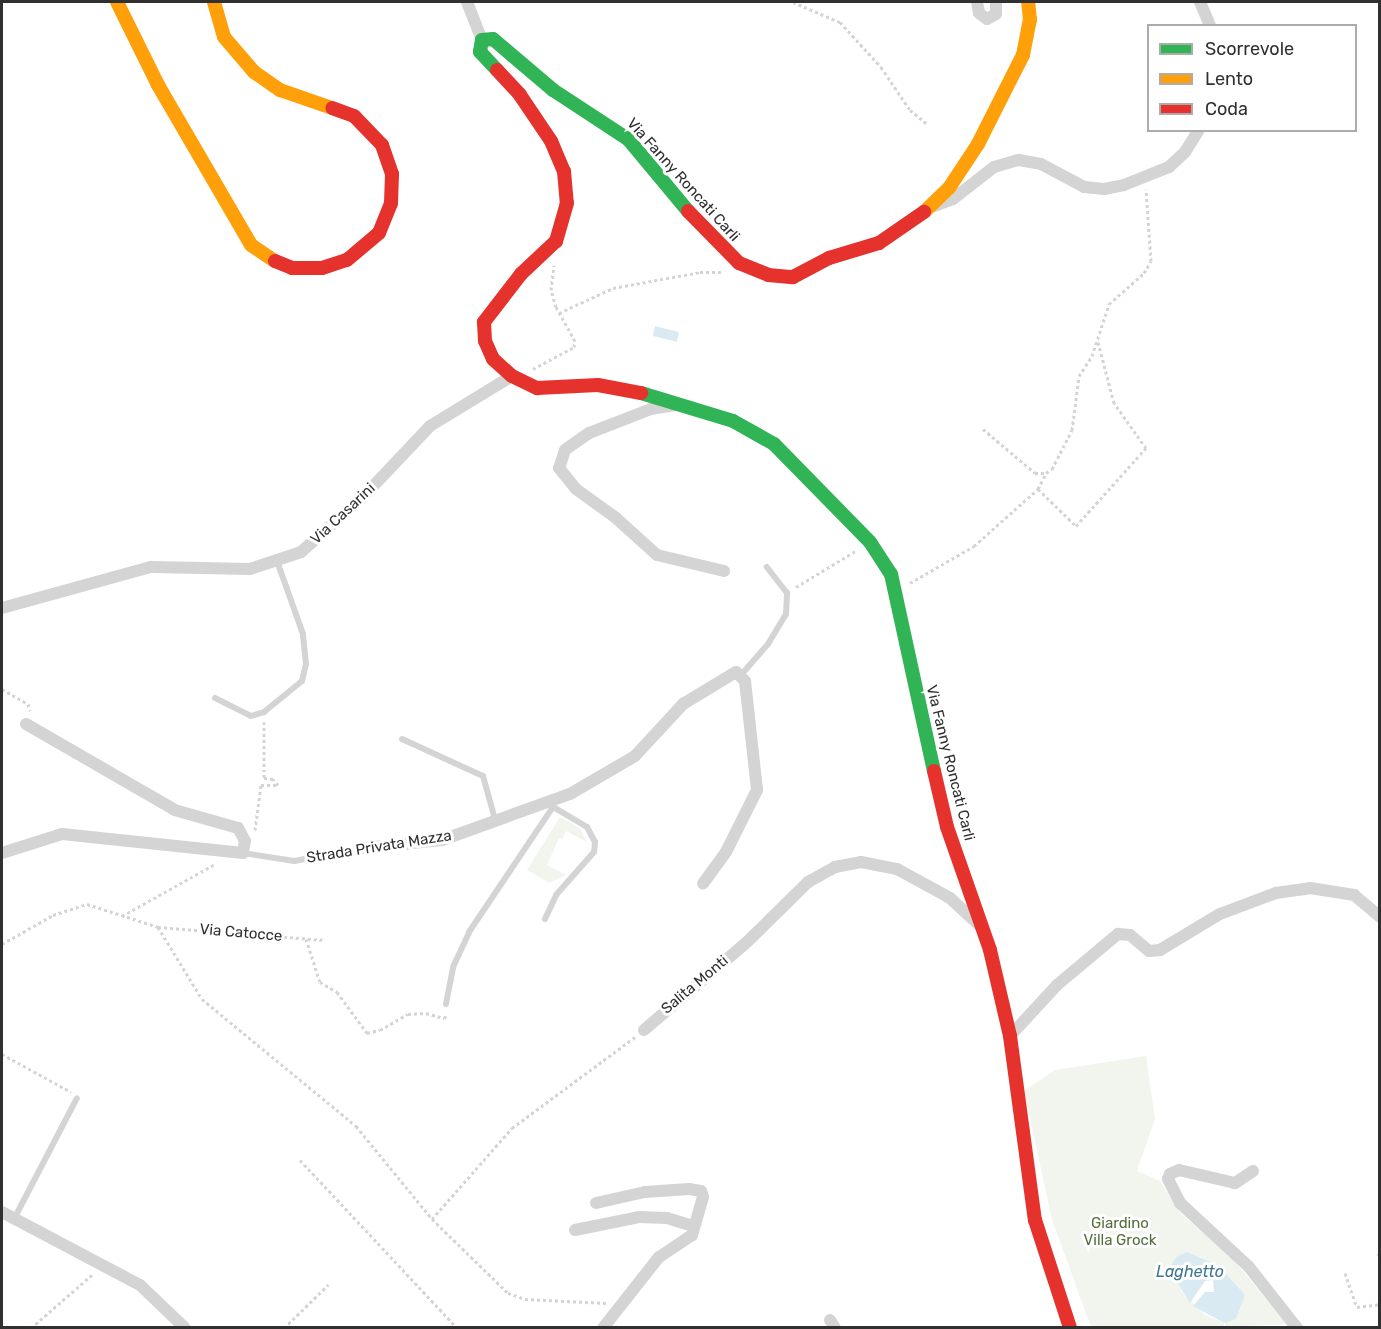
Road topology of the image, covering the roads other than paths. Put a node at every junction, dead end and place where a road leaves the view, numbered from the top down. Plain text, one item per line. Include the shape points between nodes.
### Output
1 (103, 2) edge
2 (117, 2) edge
3 (214, 2) edge
4 (467, 2) edge
5 (977, 2) edge
6 (996, 2) edge
7 (1028, 2) edge
8 (1200, 2) edge
9 (1209, 24) edge
10 (482, 40) junction
11 (158, 86) junction
12 (1198, 132) edge
13 (933, 206) junction
14 (512, 376) junction
15 (687, 404) junction
16 (277, 561) junction
17 (767, 567) dead end
18 (724, 572) dead end
19 (2, 608) edge
20 (741, 675) junction
21 (215, 698) dead end
22 (26, 724) road end
23 (402, 739) dead end
24 (550, 805) junction
25 (496, 823) junction
26 (244, 847) junction
27 (365, 848) joint
28 (2, 853) edge
29 (703, 884) dead end
30 (1380, 917) edge
31 (545, 919) dead end
32 (983, 929) junction
33 (446, 1004) road end
34 (644, 1030) road end
35 (1010, 1036) junction
36 (77, 1098) road end
37 (1252, 1171) dead end
38 (596, 1203) dead end
39 (2, 1212) edge
40 (14, 1219) junction
41 (694, 1226) junction
42 (575, 1230) dead end
43 (1296, 1327) edge
44 (185, 1328) edge
45 (603, 1328) edge
46 (1070, 1328) edge

1 - 11 main road
2 - 11 main road
3 - 11 main road via 224,37 260,77 280,90 354,116 375,133 388,159 393,189 379,233 359,253 336,265 299,268 270,259 242,234
4 - 10 street
5 - 6 street via 979,13 987,20 996,14
7 - 13 main road, Via Fanny Roncati Carli via 1030,20 1023,55 978,144
8 - 9 street
10 - 13 main road, Via Fanny Roncati Carli via 493,39 569,103 609,123 628,138 717,244 739,263 768,275 793,277 829,258 879,243
10 - 14 main road, Via Fanny Roncati Carli via 480,52 537,116 564,171 567,203 556,241 521,274 484,322 485,341 493,359
12 - 13 street via 1175,163 1143,179 1094,189 1075,184 1041,164 1018,160 994,167 953,199
14 - 15 main road, Via Fanny Roncati Carli via 537,388 598,385
14 - 16 street, Via Casarini via 430,426 314,543
15 - 18 street, Via Fanny Roncati Carli via 651,409 590,433 565,450 559,468 576,489 657,555
15 - 32 main road, Via Fanny Roncati Carli via 733,421 774,444 870,542 891,574 945,818
16 - 19 street, Via Casarini via 240,570 151,567
16 - 21 lane via 303,634 306,664 295,691 251,716
17 - 20 lane via 787,593 789,605 779,629
20 - 24 street, Strada Privata Mazza via 730,674 683,704 635,756
20 - 29 street via 757,790 726,852
22 - 26 street via 175,810 230,823 238,828
23 - 25 lane via 483,776
24 - 25 street, Strada Privata Mazza
24 - 31 lane via 587,827 595,842 594,852 556,895
24 - 33 lane via 469,932 453,967
25 - 27 street, Strada Privata Mazza via 442,840
26 - 27 lane, Strada Privata Mazza via 294,861
26 - 28 street via 62,834
30 - 35 street via 1353,896 1310,888 1276,893 1220,914 1160,950 1149,951 1130,935 1118,934 1057,985
32 - 34 street, Salita Monti via 950,898 897,869 871,862 842,864 808,882 747,942
32 - 35 main road, Via Fanny Roncati Carli
35 - 46 main road, Via Fanny Roncati Carli via 1035,1220
36 - 40 lane
37 - 43 street via 1235,1183 1179,1170 1168,1179 1180,1203 1249,1267
38 - 41 street via 645,1192 696,1189 703,1197
39 - 40 street
40 - 44 street via 150,1292
41 - 42 street via 667,1218 639,1217
41 - 45 street via 687,1242 659,1257

